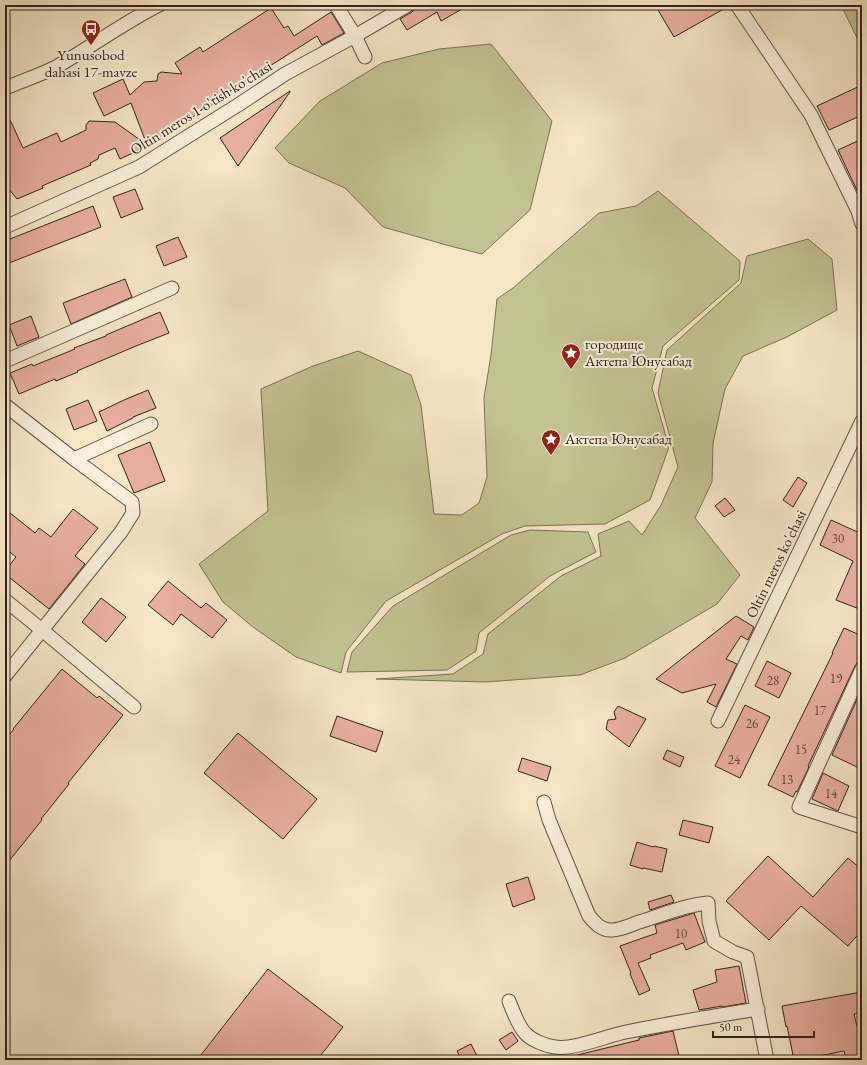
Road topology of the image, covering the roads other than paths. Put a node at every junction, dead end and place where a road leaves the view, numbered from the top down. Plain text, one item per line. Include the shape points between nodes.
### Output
1 (158, 5) edge
2 (336, 5) edge
3 (408, 5) edge
4 (737, 5) edge
5 (355, 36) junction
6 (365, 57) dead end
7 (5, 88) edge
8 (862, 224) edge
9 (5, 227) edge
10 (172, 288) dead end
11 (5, 360) edge
12 (5, 405) edge
13 (862, 421) edge
14 (151, 424) dead end
15 (74, 459) junction
16 (5, 600) edge
17 (42, 630) junction
18 (862, 668) edge
19 (5, 676) edge
20 (134, 707) dead end
21 (718, 721) dead end
22 (544, 802) dead end
23 (862, 827) edge
24 (509, 1000) dead end
25 (758, 1009) junction
26 (767, 1060) edge

1 - 7 street via 54,68
2 - 5 street
3 - 5 street, Oltin meros 1-o'tish ko'chasi
4 - 8 street via 811,115
5 - 6 street
5 - 9 street, Oltin meros 1-o'tish ko'chasi via 285,74 139,167
10 - 11 street
12 - 15 street
13 - 21 street, Oltin meros ko'chasi
14 - 15 street
15 - 17 street via 132,502 133,513 121,532
16 - 17 street
17 - 19 street
17 - 20 street
18 - 23 street via 799,807
22 - 25 street via 589,916 597,925 612,930 691,905 708,903 714,941 732,952 747,957
24 - 25 street via 525,1033 538,1042 568,1048 631,1031
25 - 26 street

